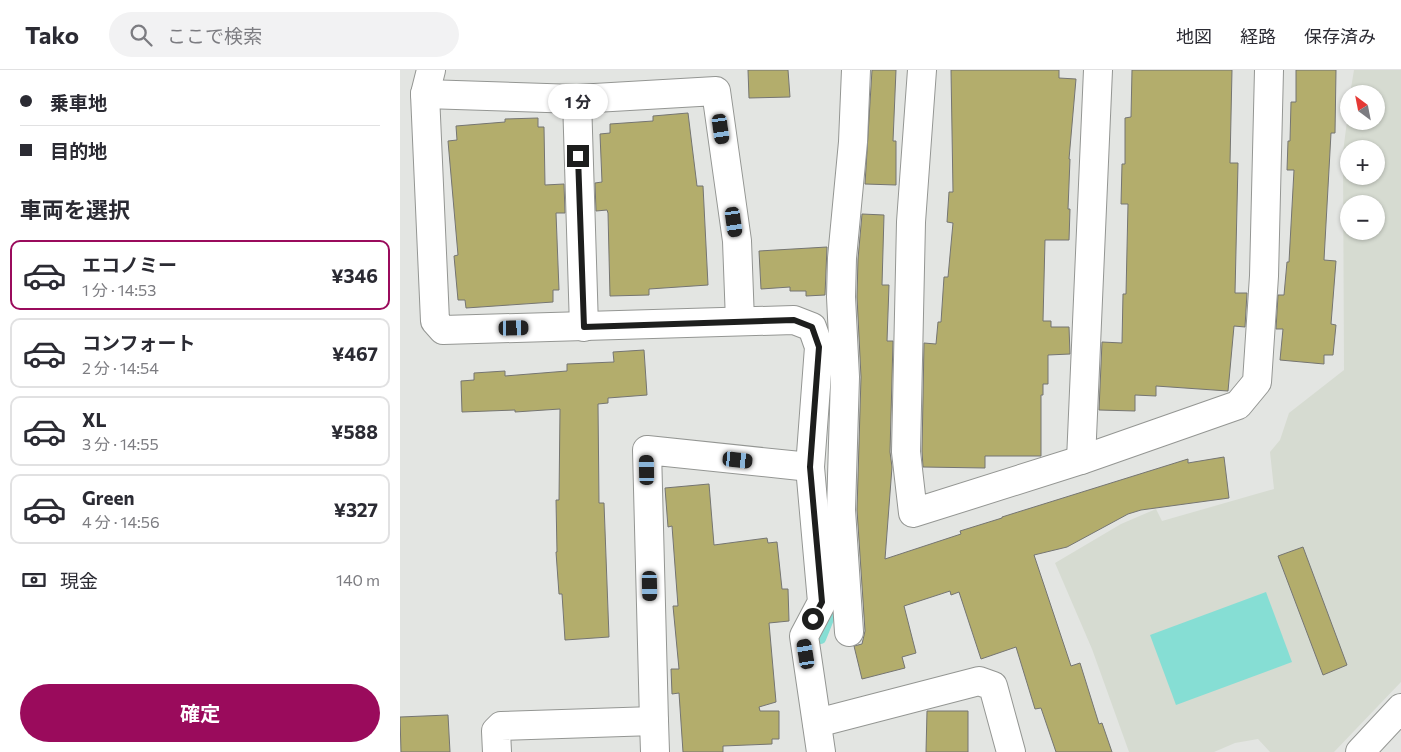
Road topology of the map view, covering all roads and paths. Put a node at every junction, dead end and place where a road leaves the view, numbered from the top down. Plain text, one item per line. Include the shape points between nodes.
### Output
1 (856, 70) edge
2 (922, 70) edge
3 (1098, 70) edge
4 (1269, 70) edge
5 (428, 82) edge
6 (577, 99) junction
7 (740, 321) junction
8 (584, 327) junction
9 (1081, 460) junction
10 (810, 467) junction
11 (848, 632) dead end
12 (1401, 708) edge
13 (654, 721) junction
14 (817, 723) junction
15 (497, 752) edge
16 (655, 752) edge
17 (820, 752) edge
18 (1011, 752) edge
19 (1360, 752) edge

1 - 11 street via 854,142 841,288 845,377 841,510
2 - 9 street via 911,222 906,452 913,514
3 - 9 street
4 - 9 street via 1264,276 1257,382 1238,405
5 - 6 street
5 - 8 street via 435,322 443,330
6 - 7 street via 716,91 737,241
6 - 8 street
7 - 8 street
7 - 10 street via 794,320 812,327 819,347
10 - 13 street via 647,450
10 - 14 street via 822,602 804,636
12 - 19 street
13 - 15 street via 501,726 496,731
13 - 16 street
14 - 17 street
14 - 18 street via 980,681 993,686

